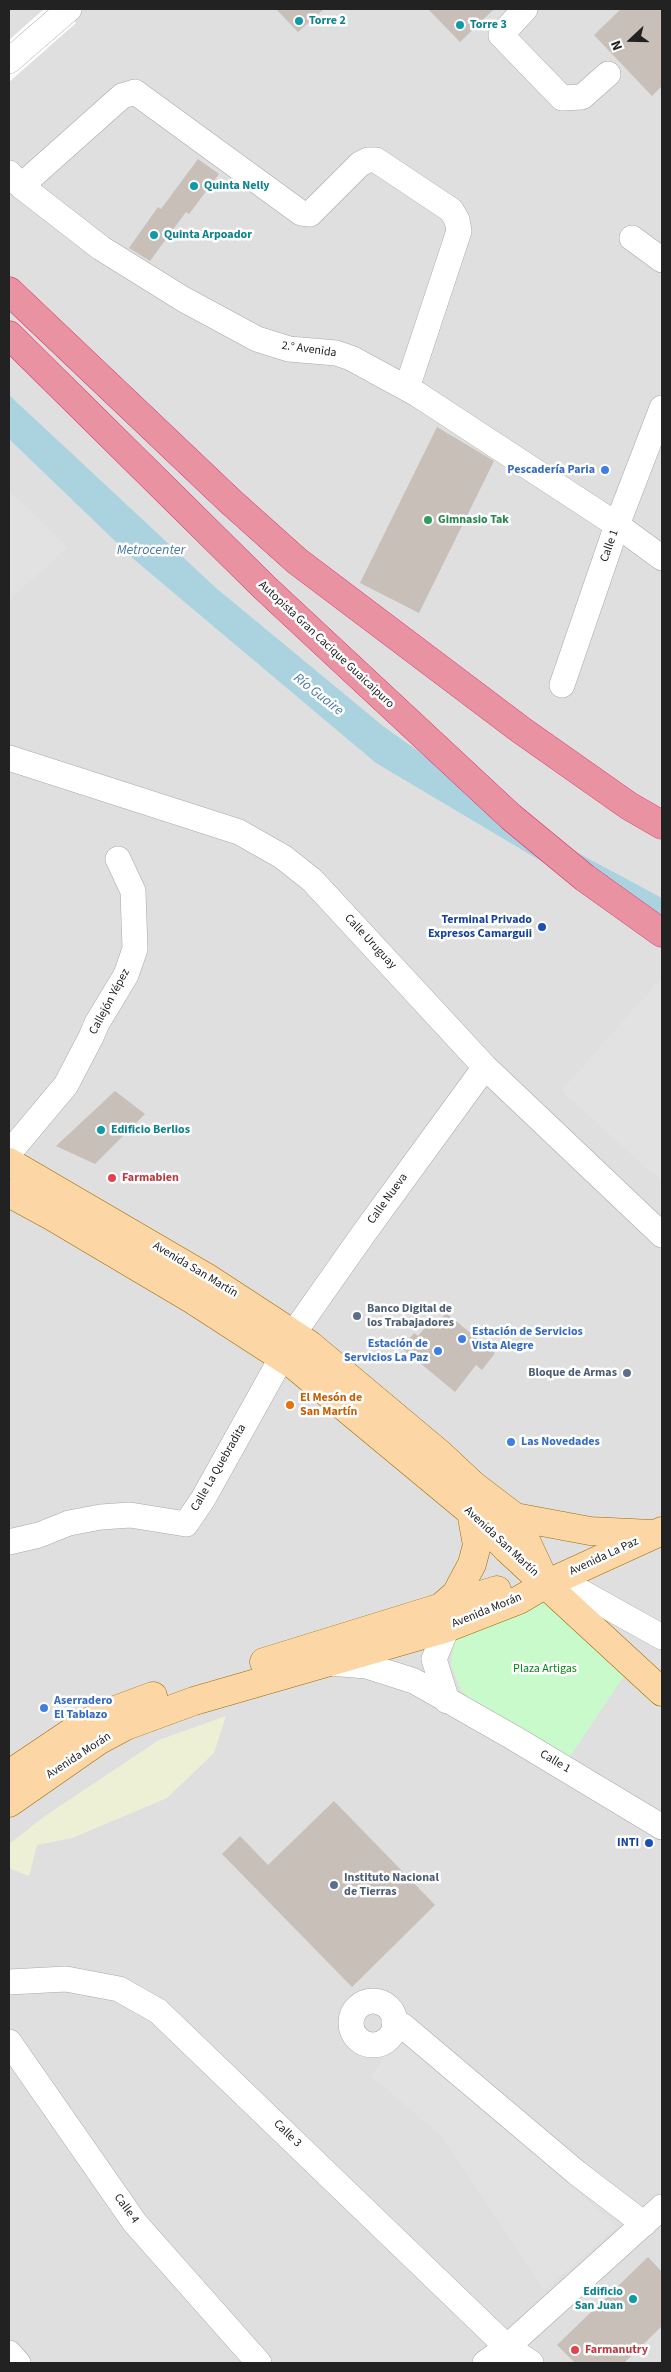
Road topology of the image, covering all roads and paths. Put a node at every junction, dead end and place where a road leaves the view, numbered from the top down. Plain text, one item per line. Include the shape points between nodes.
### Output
1 (525, 9) edge
2 (67, 10) edge
3 (9, 61) edge
4 (608, 74) dead end
5 (15, 179) edge
6 (632, 238) dead end
7 (662, 260) edge
8 (9, 291) edge
9 (9, 335) edge
10 (407, 388) junction
11 (662, 408) edge
12 (617, 525) junction
13 (662, 558) edge
14 (562, 685) dead end
15 (9, 758) edge
16 (662, 825) edge
17 (118, 859) dead end
18 (662, 933) edge
19 (485, 1067) junction
20 (9, 1153) edge
21 (9, 1162) edge
22 (9, 1193) edge
23 (662, 1235) edge
24 (288, 1346) junction
25 (471, 1512) junction
26 (515, 1518) junction
27 (658, 1533) edge
28 (9, 1542) edge
29 (546, 1584) junction
30 (444, 1618) junction
31 (662, 1637) edge
32 (327, 1663) junction
33 (662, 1692) edge
34 (447, 1700) junction
35 (9, 1774) edge
36 (9, 1803) edge
37 (662, 1827) edge
38 (9, 1982) edge
39 (394, 2022) dead end
40 (9, 2042) edge
41 (653, 2215) edge
42 (9, 2353) edge
43 (494, 2358) edge
44 (18, 2363) edge
45 (259, 2363) edge
46 (531, 2363) edge

1 - 4 street via 501,35 562,98 582,96
2 - 3 street
5 - 10 street, 2.° Avenida via 101,248 231,326 257,339 289,349 336,353 351,358
5 - 10 street via 122,96 135,92 301,213 310,214 360,164 376,160 451,210 459,231
6 - 7 street
8 - 16 highway via 208,481 297,561 521,730 629,806
9 - 18 highway, Autopista Gran Cacique Guaicaipuro via 264,587 511,816 604,893
10 - 12 street, 2.° Avenida
11 - 12 street, Calle 1
12 - 13 street, 2.° Avenida
12 - 14 street, Calle 1
15 - 19 street, Calle Uruguay via 238,832 284,857 312,880
17 - 20 street, Callejón Yépez via 133,891 135,949 126,975 96,1023 66,1085
19 - 23 street, Calle Uruguay
19 - 24 street, Calle Nueva via 393,1192
21 - 24 main road, Avenida San Martín via 206,1277
22 - 24 main road, Avenida San Martín via 193,1300
24 - 25 main road, Avenida San Martín
24 - 26 main road, Avenida San Martín via 339,1368
24 - 28 street, Calle La Quebradita via 186,1524 130,1515 70,1523 40,1535
25 - 29 main road, Avenida San Martín
25 - 30 main road via 477,1545 472,1564
26 - 27 main road via 590,1531
26 - 29 main road, Avenida San Martín
27 - 29 main road, Avenida La Paz
29 - 30 main road, Avenida Morán via 503,1588
29 - 31 street via 574,1588
29 - 33 main road
30 - 32 main road, Avenida Morán
30 - 34 street via 434,1659
30 - 35 main road, Avenida Morán via 137,1701 82,1725
32 - 34 street, Calle 1 via 367,1666 389,1672 414,1681
32 - 36 main road, Avenida Morán via 194,1701 126,1726 98,1741
34 - 37 street, Calle 1
38 - 43 street, Calle 3 via 66,1979 119,1989 158,2011
39 - 41 street via 577,2174
40 - 45 street, Calle 4 via 135,2223
41 - 43 street
42 - 44 street
43 - 46 street, Calle 3

